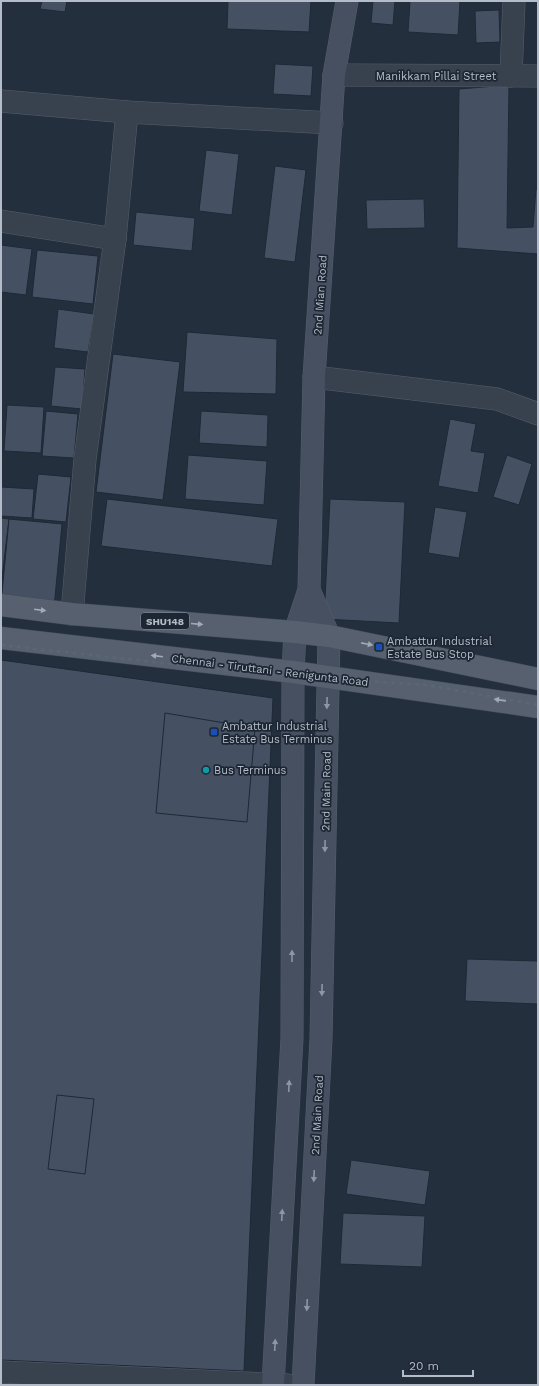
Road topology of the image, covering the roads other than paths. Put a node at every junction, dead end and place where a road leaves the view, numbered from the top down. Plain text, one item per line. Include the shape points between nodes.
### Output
1 (347, 1) edge
2 (514, 1) edge
3 (334, 75) junction
4 (511, 76) junction
5 (538, 76) edge
6 (1, 101) edge
7 (127, 112) junction
8 (332, 124) junction
9 (1, 221) edge
10 (115, 239) junction
11 (314, 377) junction
12 (538, 414) edge
13 (309, 590) junction
14 (1, 605) edge
15 (72, 614) junction
16 (295, 632) junction
17 (329, 636) junction
18 (1, 638) edge
19 (293, 672) junction
20 (328, 677) junction
21 (538, 678) edge
22 (538, 706) edge
23 (323, 921) junction
24 (292, 922) junction
25 (1, 1372) edge
26 (278, 1385) edge
27 (303, 1385) edge

1 - 3 main road, 2nd Mian Road
2 - 4 street
3 - 4 street, Manikkam Pillai Street
3 - 8 main road, 2nd Mian Road
4 - 5 street, Manikkam Pillai Street
6 - 7 street
7 - 8 street
7 - 10 street
8 - 11 main road, 2nd Mian Road
9 - 10 street
10 - 15 street via 85,459
11 - 12 street via 497,399
11 - 13 main road, 2nd Mian Road
13 - 16 main road
13 - 17 main road, 2nd Main Road
14 -> 15 main road, SHU148
15 -> 16 main road, SHU148
16 - 17 main road, SHU148
16 - 19 main road
17 - 20 main road, 2nd Main Road
17 -> 21 main road, SHU148
19 -> 18 main road, Chennai - Tiruttani - Renigunta Road
19 - 20 main road, Chennai - Tiruttani - Renigunta Road
19 - 24 main road
22 -> 20 main road, Chennai - Tiruttani - Renigunta Road
20 -> 23 main road, 2nd Main Road
23 - 24 main road
23 -> 27 main road, 2nd Main Road via 321,1040
26 -> 24 main road via 292,1038
25 - 26 street

